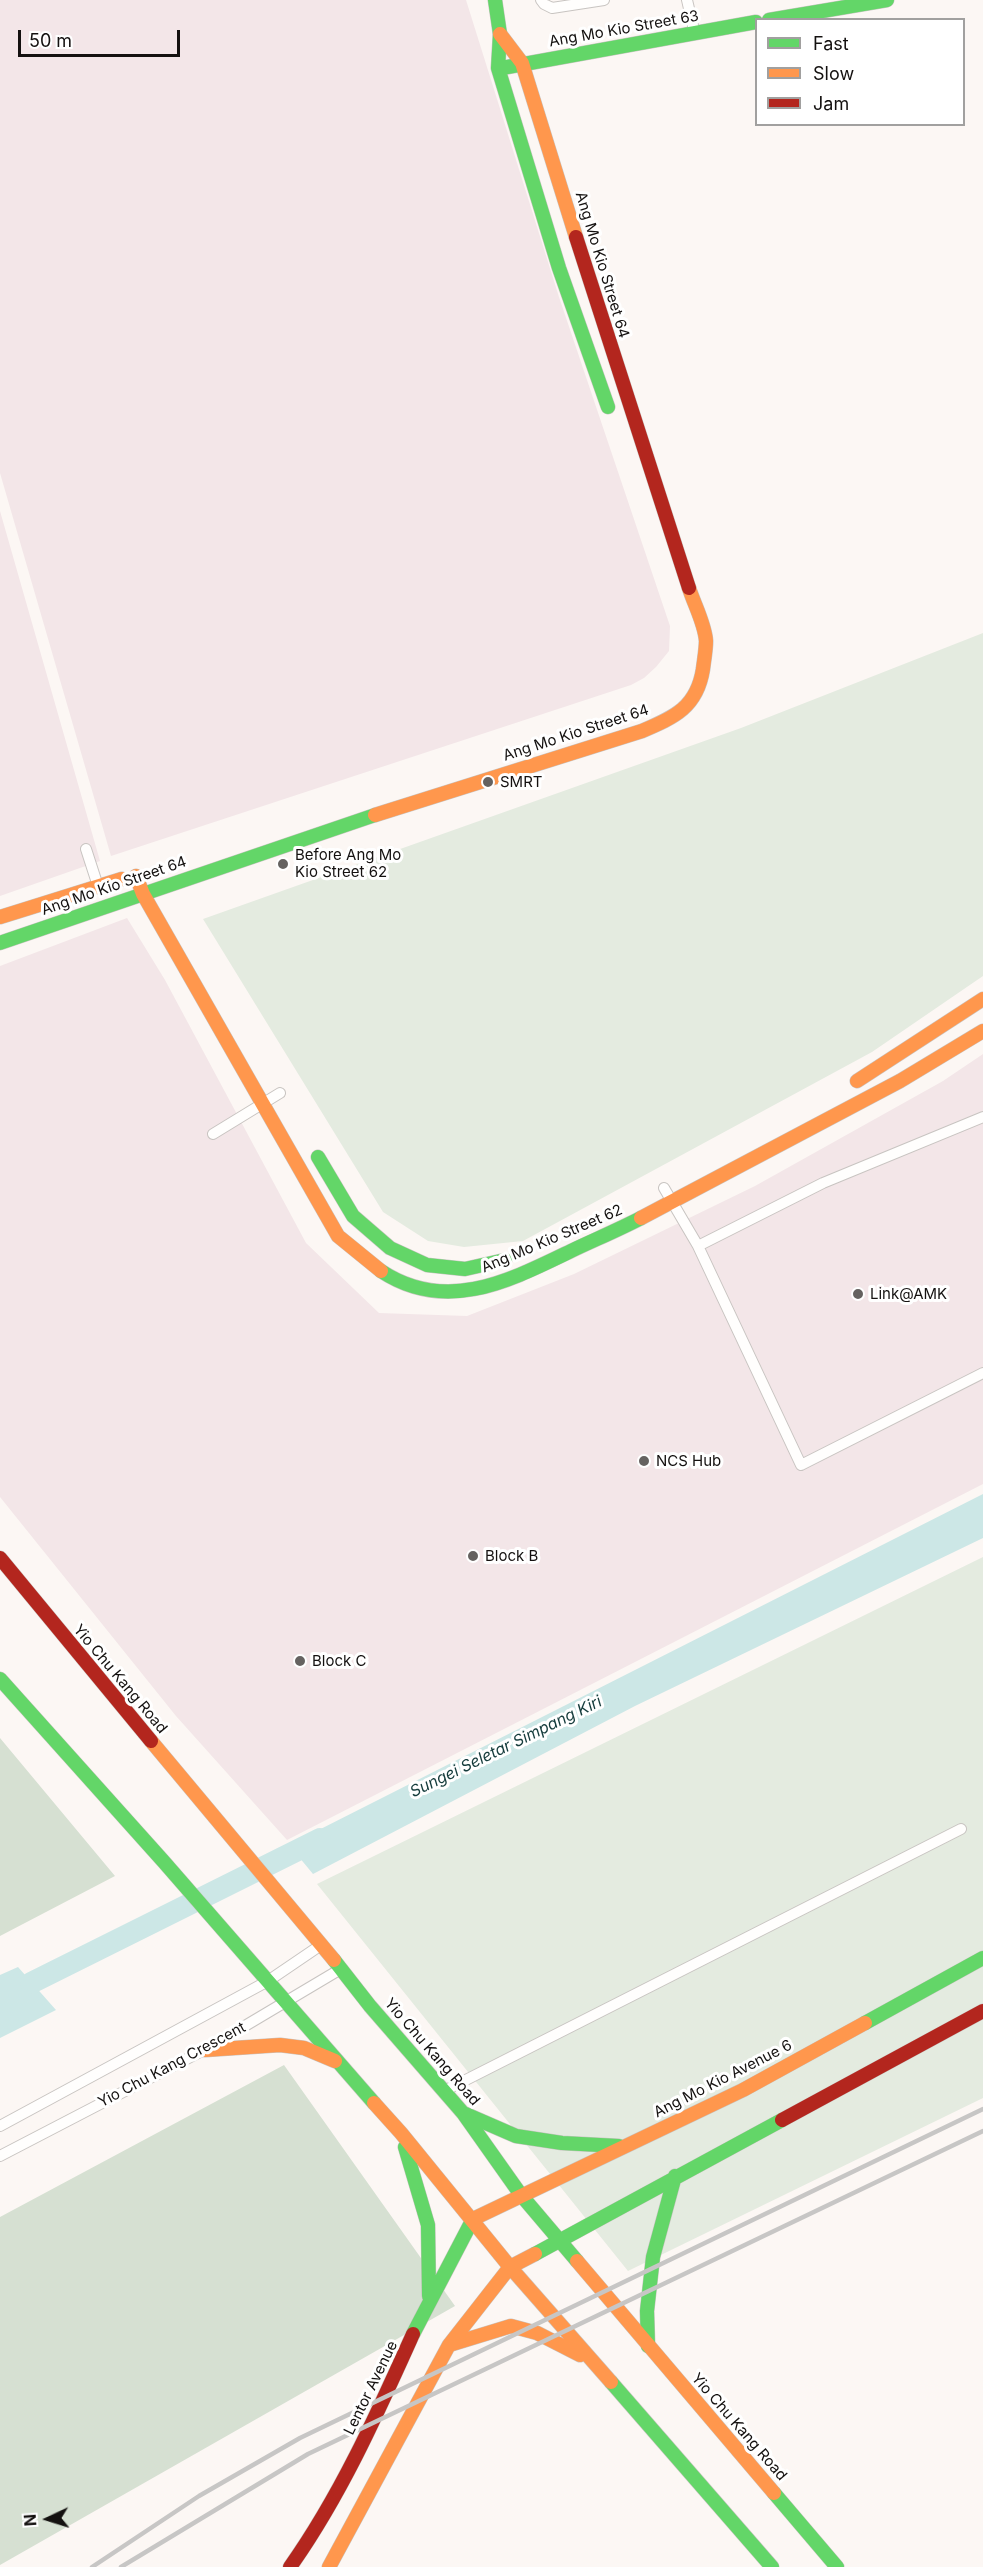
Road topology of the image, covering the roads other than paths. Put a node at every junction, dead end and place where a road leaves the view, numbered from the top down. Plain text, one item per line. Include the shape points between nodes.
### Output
1 (495, 0) edge
2 (541, 0) edge
3 (604, 0) edge
4 (687, 0) edge
5 (887, 0) edge
6 (781, 18) edge
7 (755, 22) edge
8 (694, 33) junction
9 (500, 34) junction
10 (522, 63) junction
11 (498, 68) junction
12 (614, 424) dead end
13 (86, 849) dead end
14 (141, 873) joint
15 (160, 882) junction
16 (98, 886) junction
17 (143, 894) junction
18 (170, 901) dead end
19 (0, 917) edge
20 (0, 943) edge
21 (983, 999) edge
22 (983, 1031) edge
23 (845, 1088) dead end
24 (280, 1093) dead end
25 (263, 1104) junction
26 (983, 1117) edge
27 (213, 1134) dead end
28 (311, 1144) dead end
29 (664, 1188) dead end
30 (673, 1203) junction
31 (609, 1216) dead end
32 (617, 1231) junction
33 (698, 1246) junction
34 (523, 1254) dead end
35 (499, 1261) junction
36 (505, 1280) junction
37 (747, 1323) dead end
38 (736, 1328) junction
39 (983, 1373) edge
40 (0, 1558) edge
41 (0, 1679) edge
42 (961, 1829) dead end
43 (321, 1945) junction
44 (983, 1958) edge
45 (341, 1969) junction
46 (268, 1981) junction
47 (286, 2002) junction
48 (983, 2011) edge
49 (205, 2050) junction
50 (335, 2061) junction
51 (445, 2090) junction
52 (463, 2113) junction
53 (0, 2126) edge
54 (401, 2133) junction
55 (624, 2146) junction
56 (0, 2156) edge
57 (675, 2176) junction
58 (521, 2195) junction
59 (473, 2219) junction
60 (559, 2238) junction
61 (510, 2267) junction
62 (429, 2301) junction
63 (449, 2345) junction
64 (648, 2346) junction
65 (593, 2362) junction
66 (290, 2567) edge
67 (329, 2567) edge
68 (772, 2567) edge
69 (837, 2567) edge

1 - 9 main road, Ang Mo Kio Street 64
2 - 3 lane via 552,8
4 - 8 lane
5 - 6 main road
7 - 8 main road, Ang Mo Kio Street 63
8 - 10 main road, Ang Mo Kio Street 63
9 - 10 main road, Ang Mo Kio Street 64
9 - 11 main road, Ang Mo Kio Street 64
10 - 11 main road, Ang Mo Kio Street 63
10 - 15 main road, Ang Mo Kio Street 64 via 706,640 702,679 689,707 670,720
11 - 12 main road, Ang Mo Kio Street 64 via 559,268
13 - 16 lane
14 - 16 main road, Ang Mo Kio Street 64
14 - 17 main road, Ang Mo Kio Street 62
15 - 17 main road, Ang Mo Kio Street 64
15 - 18 main road
16 - 19 main road, Ang Mo Kio Street 64
17 - 20 main road, Ang Mo Kio Street 64
17 - 25 main road, Ang Mo Kio Street 62
21 - 23 main road
22 - 30 main road, Ang Mo Kio Street 62 via 946,1055
24 - 25 lane
25 - 27 lane
25 - 36 main road, Ang Mo Kio Street 62 via 338,1236 374,1269 416,1289 447,1292 468,1291
26 - 33 lane via 823,1183
28 - 35 main road, Ang Mo Kio Street 62 via 353,1216 390,1248 427,1265 465,1269
29 - 30 lane
30 - 32 main road, Ang Mo Kio Street 62
30 - 33 lane
31 - 32 lane
32 - 36 main road, Ang Mo Kio Street 62
33 - 38 lane
34 - 35 main road, Ang Mo Kio Street 62
35 - 36 lane
37 - 38 lane
38 - 39 lane via 801,1465
40 - 43 main road, Yio Chu Kang Road
41 - 46 main road
42 - 51 lane
43 - 45 main road, Yio Chu Kang Road
43 - 46 lane, Yio Chu Kang Crescent
44 - 55 main road, Ang Mo Kio Avenue 6 via 743,2090
45 - 47 lane, Yio Chu Kang Crescent
45 - 51 main road, Yio Chu Kang Road
46 - 47 main road
46 - 53 lane, Yio Chu Kang Crescent
47 - 49 lane, Yio Chu Kang Crescent
47 - 50 main road
48 - 57 main road
49 - 50 main road via 280,2045 304,2048
49 - 56 lane, Yio Chu Kang Crescent
50 - 54 main road
51 - 52 main road, Yio Chu Kang Road
52 - 55 main road via 516,2136
52 - 58 main road, Yio Chu Kang Road
54 - 59 main road
54 - 62 main road via 428,2225
55 - 58 main road, Ang Mo Kio Avenue 6
57 - 60 main road
57 - 64 main road via 653,2257
58 - 59 main road, Ang Mo Kio Avenue 6
58 - 60 main road, Yio Chu Kang Road
59 - 61 main road
59 - 62 main road, Lentor Avenue
60 - 61 main road
60 - 64 main road, Yio Chu Kang Road
61 - 63 main road
61 - 65 main road
62 - 66 main road, Lentor Avenue via 364,2441
63 - 65 main road via 511,2326 537,2334
63 - 67 main road
64 - 69 main road, Yio Chu Kang Road
65 - 68 main road

